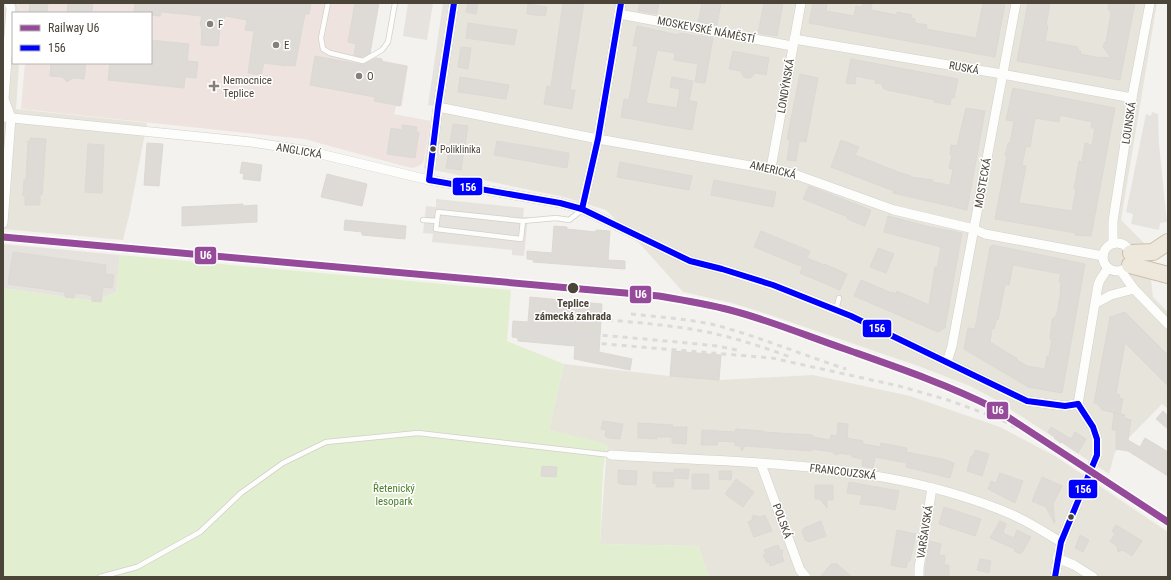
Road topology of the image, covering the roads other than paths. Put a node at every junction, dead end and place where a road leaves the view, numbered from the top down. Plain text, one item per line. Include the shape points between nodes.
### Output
1 (9, 3) edge
2 (328, 3) edge
3 (395, 3) edge
4 (454, 3) edge
5 (621, 3) edge
6 (801, 3) edge
7 (1016, 3) edge
8 (1150, 3) edge
9 (620, 14) junction
10 (793, 43) junction
11 (1002, 74) junction
12 (1132, 98) junction
13 (438, 107) junction
14 (7, 117) edge
15 (598, 138) junction
16 (771, 168) junction
17 (429, 180) junction
18 (582, 209) junction
19 (3, 219) edge
20 (422, 220) dead end
21 (437, 221) junction
22 (523, 221) junction
23 (974, 229) junction
24 (1168, 242) edge
25 (1113, 244) junction
26 (1103, 256) junction
27 (1127, 263) junction
28 (1108, 268) junction
29 (1168, 275) edge
30 (1134, 289) junction
31 (839, 298) dead end
32 (1096, 303) junction
33 (836, 310) junction
34 (1168, 324) edge
35 (947, 362) junction
36 (1078, 404) junction
37 (611, 455) joint
38 (761, 464) junction
39 (932, 488) junction
40 (1061, 542) junction
41 (1057, 558) junction
42 (100, 577) edge
43 (806, 577) edge
44 (919, 577) edge
45 (1055, 577) edge
46 (1094, 577) edge

1 - 14 street via 11,8 4,99
2 - 3 lane via 321,38 323,49 330,54 363,60 382,50 388,42
4 - 13 street
5 - 9 street
6 - 10 street, LONDÝNSKÁ
7 - 11 street, MOSTECKÁ
8 - 12 street, LOUNSKÁ
9 - 10 street, MOSKEVSKÉ NÁMĚSTÍ
9 - 15 street
10 - 11 street, RUSKÁ
10 - 16 street, LONDÝNSKÁ
11 - 12 street, RUSKÁ
11 - 23 street, MOSTECKÁ
12 - 25 street, LOUNSKÁ via 1113,221
13 - 15 street, AMERICKÁ
13 - 17 street
14 - 17 street, ANGLICKÁ via 251,142 308,151
14 - 19 street
15 - 16 street, AMERICKÁ
15 - 18 street
16 - 23 street, AMERICKÁ via 894,210
17 - 18 street, ANGLICKÁ
18 - 22 lane via 569,220 556,218
18 - 33 street, ANGLICKÁ via 690,261 773,285
20 - 21 lane
21 - 22 lane via 438,212
21 - 22 lane via 436,229 521,239
23 - 26 street, AMERICKÁ via 985,234
23 - 35 street, MOSTECKÁ
24 - 27 highway via 1153,252
25 - 26 street via 1106,248
25 - 27 street via 1128,247
26 - 28 street
27 - 28 street via 1115,271
27 - 29 highway
27 - 30 street
28 - 32 street via 1100,280
30 - 32 street via 1111,295
30 - 34 street
31 - 33 lane
32 - 36 street
33 - 35 street, ANGLICKÁ
35 - 36 street, ANGLICKÁ via 1027,401 1065,406
36 - 40 street via 1098,439 1097,455
37 - 38 street, FRANCOUZSKÁ
37 - 42 lane via 418,433 326,442 283,463 241,493 200,532 137,567
38 - 39 street, FRANCOUZSKÁ via 831,469
38 - 43 street, POLSKÁ via 800,570
39 - 40 street, FRANCOUZSKÁ via 1019,518
39 - 44 street, VARŠAVSKÁ
40 - 41 street
41 - 45 street
41 - 46 street

